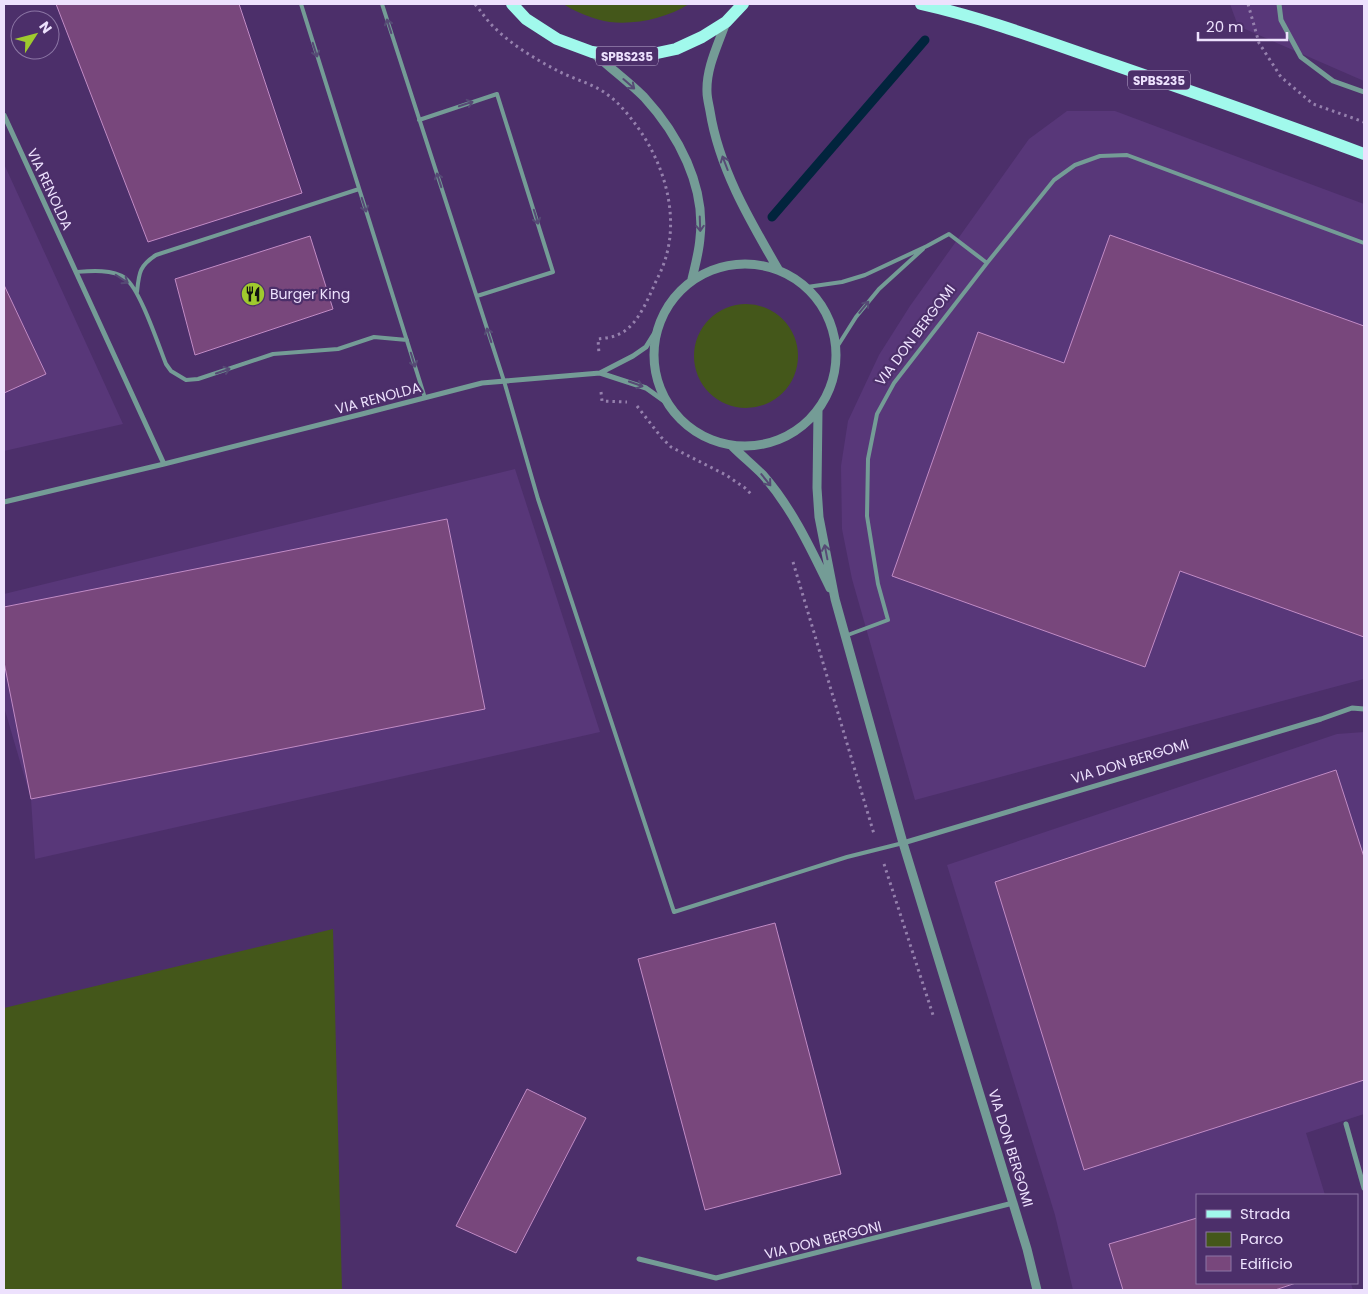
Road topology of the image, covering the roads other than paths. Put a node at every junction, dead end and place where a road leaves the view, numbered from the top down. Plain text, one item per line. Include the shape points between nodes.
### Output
1 (300, 4) edge
2 (382, 4) edge
3 (512, 4) edge
4 (743, 4) edge
5 (921, 4) edge
6 (944, 4) edge
7 (1279, 4) edge
8 (960, 13) junction
9 (726, 22) junction
10 (592, 52) junction
11 (1364, 92) edge
12 (4, 115) edge
13 (419, 120) junction
14 (1364, 154) edge
15 (359, 189) junction
16 (1364, 243) edge
17 (927, 246) junction
18 (988, 263) junction
19 (778, 269) junction
20 (76, 272) junction
21 (692, 279) junction
22 (807, 286) junction
23 (136, 292) junction
24 (477, 296) junction
25 (656, 331) junction
26 (407, 340) junction
27 (837, 347) junction
28 (600, 373) junction
29 (504, 381) junction
30 (425, 398) junction
31 (667, 403) junction
32 (818, 411) junction
33 (732, 446) junction
34 (164, 464) junction
35 (4, 502) edge
36 (835, 600) junction
37 (845, 636) junction
38 (1364, 709) edge
39 (903, 843) junction
40 (1346, 1124) dead end
41 (1364, 1188) edge
42 (1013, 1203) junction
43 (638, 1259) dead end
44 (1037, 1290) edge

1 -> 15 lane
13 -> 2 lane
3 - 10 main road, SPBS235 via 526,19 557,39
4 - 9 main road, SPBS235
5 - 8 main road
6 - 8 main road
7 - 11 street via 1281,20 1301,57 1333,81
8 - 14 main road, SPBS235 via 1232,105
9 - 10 main road, SPBS235 via 702,38 676,49 620,56
19 -> 9 street via 748,218 713,132 706,92 709,69
10 -> 21 street via 643,96 665,122 688,162 700,202 701,237
12 - 20 street, VIA RENOLDA
24 -> 13 lane
13 -> 24 lane via 497,94 553,272
15 - 23 lane via 156,256 146,262 140,272
15 -> 26 lane
16 - 18 lane, VIA DON BERGOMI via 1127,154 1100,156 1075,165 1054,180
17 - 18 lane, VIA DON BERGOMI via 949,234
17 - 22 lane, VIA DON BERGOMI via 865,275 842,282
27 -> 17 lane, VIA DON BERGOMI via 879,289
18 - 37 lane, VIA DON BERGOMI via 894,383 877,414 868,459 867,516 878,584 888,620
19 - 21 street, VIA DON BERGOMI via 748,263 719,266
19 - 22 street, VIA DON BERGOMI
20 -> 23 lane via 106,271 124,277
20 - 34 street, VIA RENOLDA
21 - 25 street, VIA DON BERGOMI via 676,293
22 - 27 street, VIA DON BERGOMI via 822,304 832,324
23 -> 26 lane via 166,364 186,380 273,354 338,350 374,337
29 -> 24 lane
25 - 28 street, VIA RENOLDA via 646,347
25 - 31 street, VIA DON BERGOMI via 654,368
26 -> 30 lane
27 - 32 street, VIA DON BERGOMI via 830,392
28 - 29 street, VIA RENOLDA
28 -> 31 street, VIA RENOLDA via 646,388
29 - 30 street, VIA RENOLDA via 482,382
29 - 39 lane via 538,499 674,912 847,856
30 - 34 street, VIA RENOLDA
31 - 33 street, VIA DON BERGOMI via 694,432
32 - 33 street, VIA DON BERGOMI via 794,433 764,445
36 -> 32 street, VIA DON BERGOMI via 819,517
33 -> 36 street, VIA DON BERGOMI via 763,475 788,509
34 - 35 street, VIA RENOLDA
36 - 37 street, VIA DON BERGOMI
37 - 39 street, VIA DON BERGOMI
38 - 39 street, VIA DON BERGOMI via 1352,708
39 - 42 street, VIA DON BERGOMI
40 - 41 street
42 - 43 street, VIA DON BERGONI via 716,1278
42 - 44 street, VIA DON BERGOMI

